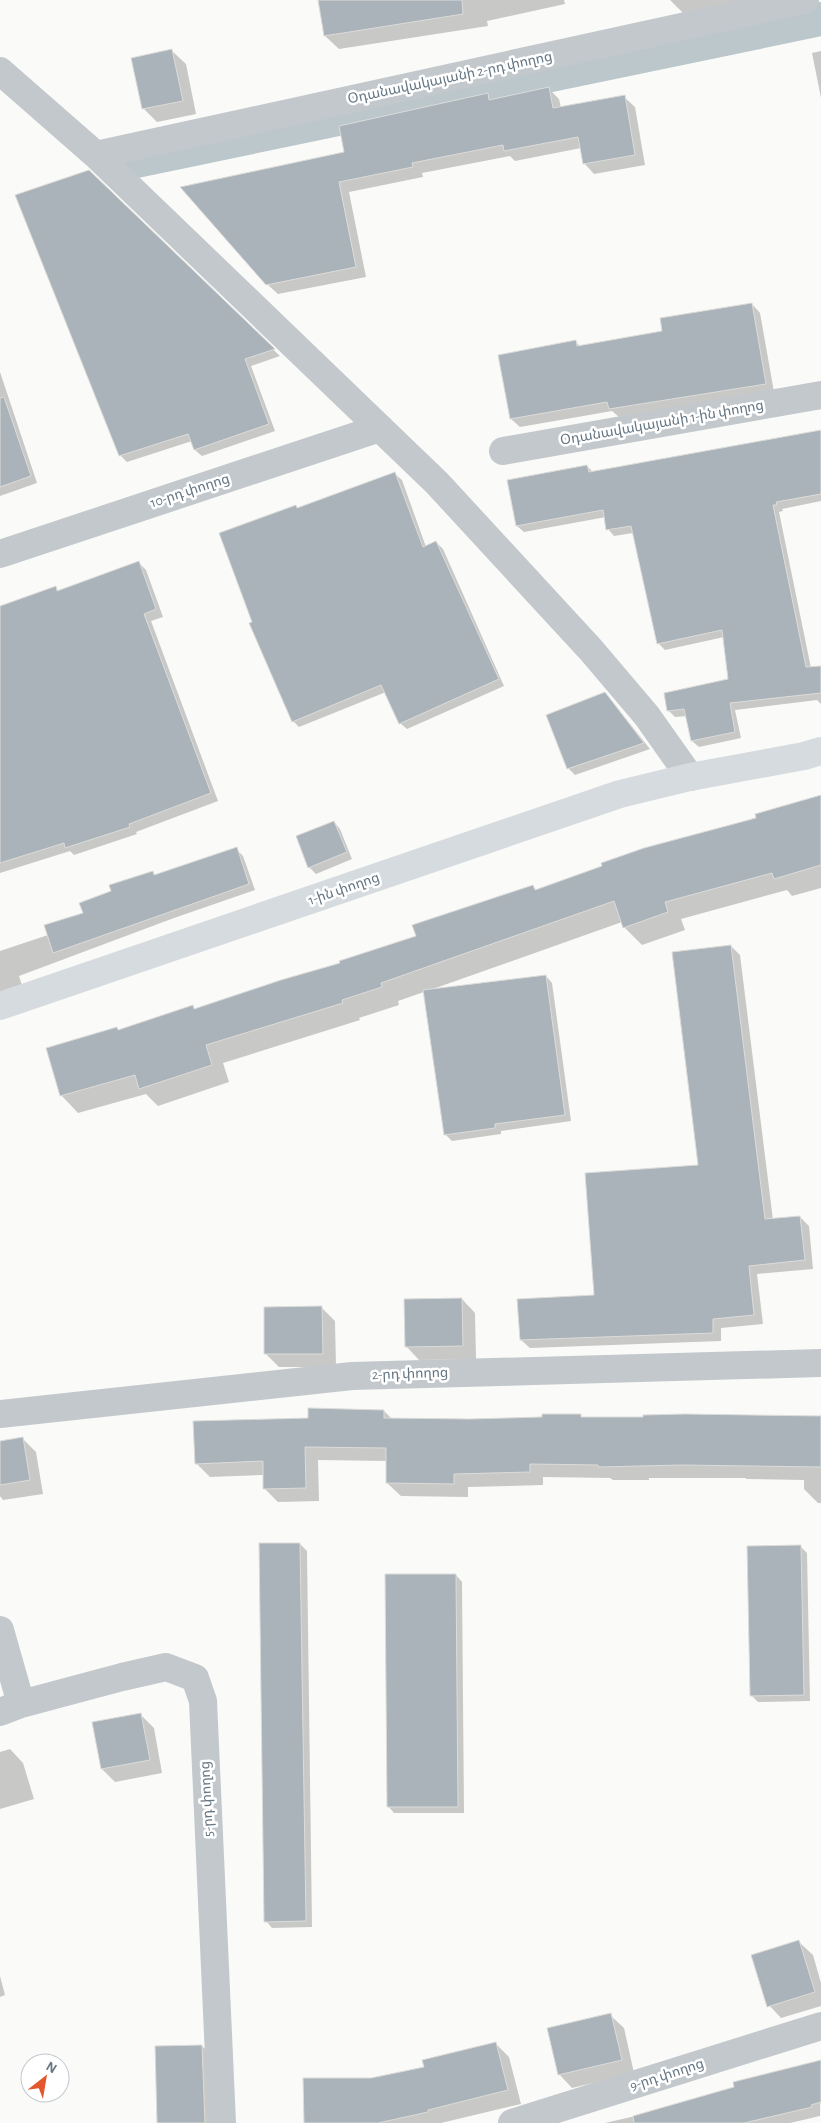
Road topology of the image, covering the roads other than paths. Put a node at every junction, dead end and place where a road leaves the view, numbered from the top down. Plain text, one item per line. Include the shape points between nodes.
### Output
1 (804, 0) edge
2 (0, 71) edge
3 (96, 155) junction
4 (821, 395) edge
5 (380, 428) junction
6 (503, 451) dead end
7 (0, 554) edge
8 (821, 751) edge
9 (690, 777) junction
10 (0, 1006) edge
11 (821, 1363) edge
12 (0, 1414) edge
13 (0, 1630) edge
14 (11, 1708) edge
15 (821, 2026) edge
16 (222, 2123) edge
17 (512, 2123) edge

1 - 3 street, Օդանավակայանի 2-րդ փողոց
2 - 3 street
3 - 5 street
4 - 6 street, Օդանավակայանի 1-ին փողոց
5 - 7 street, 10-րդ փողոց
5 - 9 street via 437,483 591,650 647,716
8 - 9 main road, 1-ին փողոց
9 - 10 main road, 1-ին փողոց via 620,794
11 - 12 street, 2-րդ փողոց via 352,1376
13 - 14 street
14 - 16 street, 5-րդ փողոց via 166,1667 195,1678 203,1701
15 - 17 street, 9-րդ փողոց

